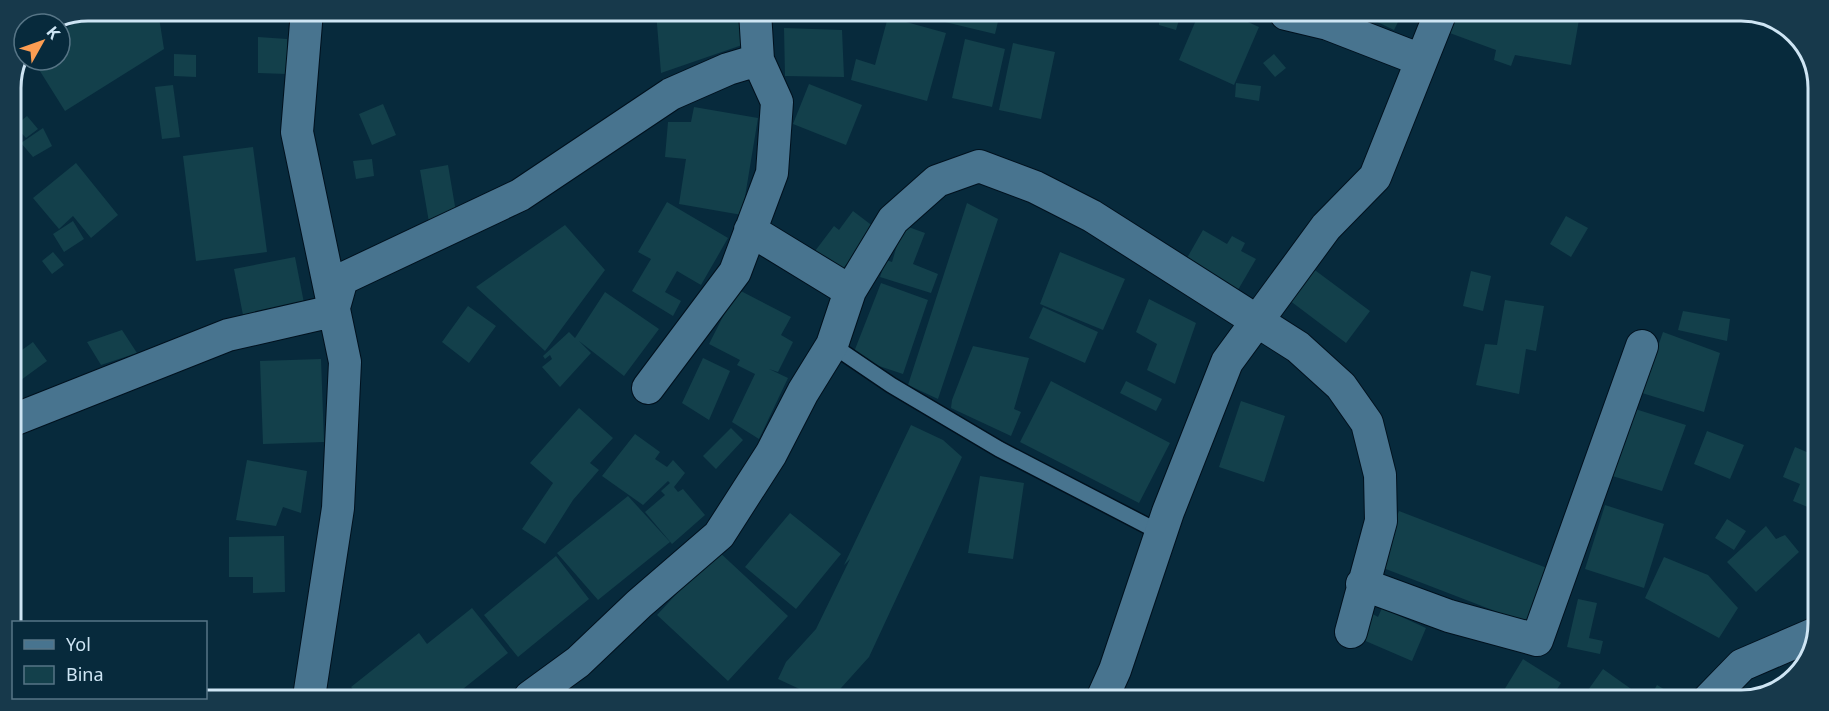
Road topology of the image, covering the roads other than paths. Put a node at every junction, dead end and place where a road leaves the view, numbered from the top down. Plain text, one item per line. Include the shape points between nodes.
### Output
1 (306, 21) edge
2 (756, 21) edge
3 (1315, 21) edge
4 (1437, 21) edge
5 (758, 60) junction
6 (1421, 60) junction
7 (750, 230) junction
8 (850, 291) junction
9 (333, 311) junction
10 (1256, 321) junction
11 (832, 345) junction
12 (1642, 346) dead end
13 (648, 388) dead end
14 (21, 417) edge
15 (1161, 533) junction
16 (1362, 584) junction
17 (1351, 632) dead end
18 (1807, 637) edge
19 (310, 690) edge
20 (541, 690) edge
21 (1106, 690) edge
22 (1718, 690) edge

1 - 9 street via 297,132
2 - 5 street
3 - 6 street
4 - 6 street
5 - 7 street via 777,102 772,173
5 - 9 street via 671,94 520,195 342,279
6 - 10 street via 1375,177 1326,227
7 - 8 street
7 - 13 street via 735,272
8 - 10 street via 892,220 937,181 979,166 1035,187 1092,216
8 - 11 street
9 - 14 street via 228,335
9 - 19 street via 345,362 338,508
10 - 15 street via 1227,362
10 - 16 street via 1298,347 1341,386 1367,423 1380,475 1381,521
11 - 15 lane via 999,449
11 - 20 street via 771,454 719,535 578,662
12 - 16 street via 1537,640 1449,616
15 - 21 street
16 - 17 street
18 - 22 street via 1742,665

